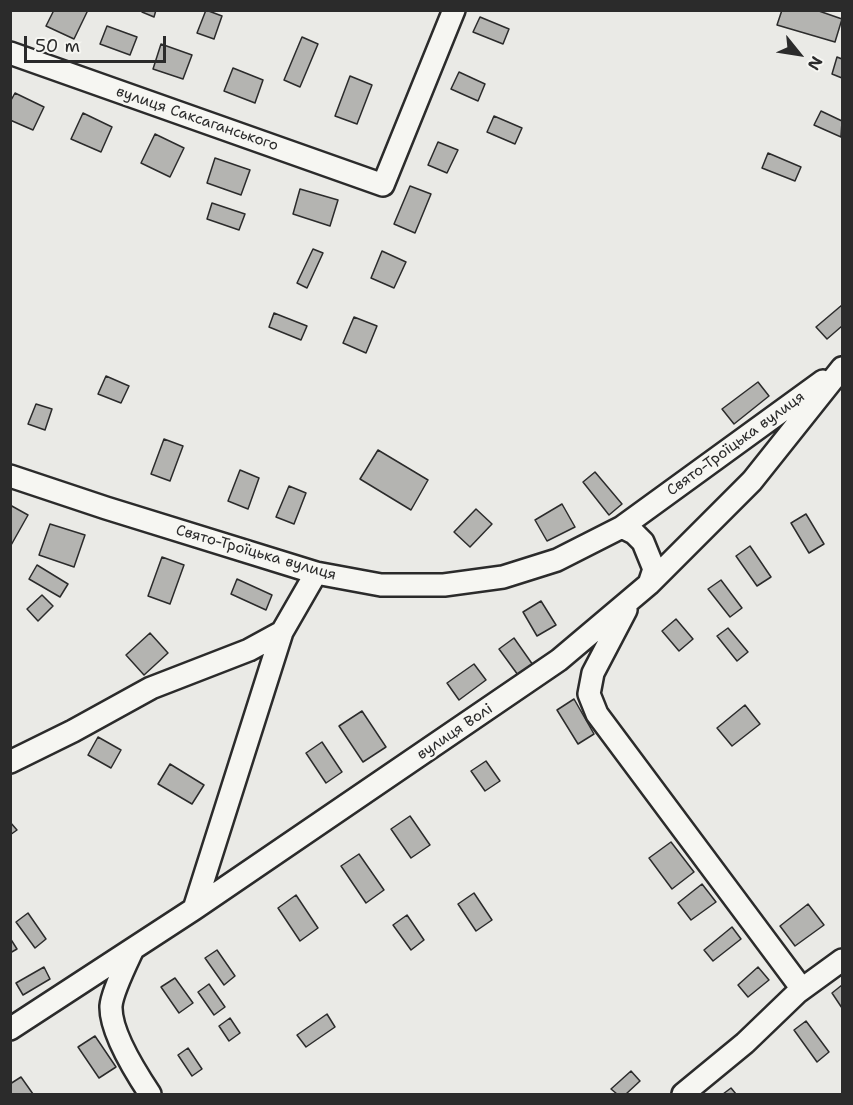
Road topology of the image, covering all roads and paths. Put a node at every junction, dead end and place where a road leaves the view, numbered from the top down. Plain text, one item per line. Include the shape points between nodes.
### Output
1 (453, 10) edge
2 (10, 53) edge
3 (843, 367) edge
4 (10, 476) edge
5 (622, 527) junction
6 (316, 573) junction
7 (649, 584) junction
8 (632, 599) junction
9 (282, 632) junction
10 (10, 762) edge
11 (194, 909) junction
12 (133, 949) junction
13 (843, 960) edge
14 (802, 989) junction
15 (10, 1029) edge
16 (150, 1095) edge
17 (683, 1095) edge

1 - 2 street, вулиця Саксаганського via 383,185
3 - 5 street, Свято-Троїцька вулиця
3 - 7 street, вулиця Волі via 752,481
4 - 6 street, Свято-Троїцька вулиця
5 - 6 street, Свято-Троїцька вулиця via 557,560 503,577 444,585 381,585
5 - 7 street via 643,542 654,569
6 - 9 street
7 - 8 street, вулиця Волі
8 - 11 street, вулиця Волі via 559,660
8 - 14 street via 593,673 589,694 597,714
9 - 10 street via 249,650 151,688
9 - 11 street
11 - 12 street, вулиця Волі
12 - 15 street, вулиця Волі
12 - 16 street via 111,1005 116,1031
13 - 14 street
14 - 17 street

